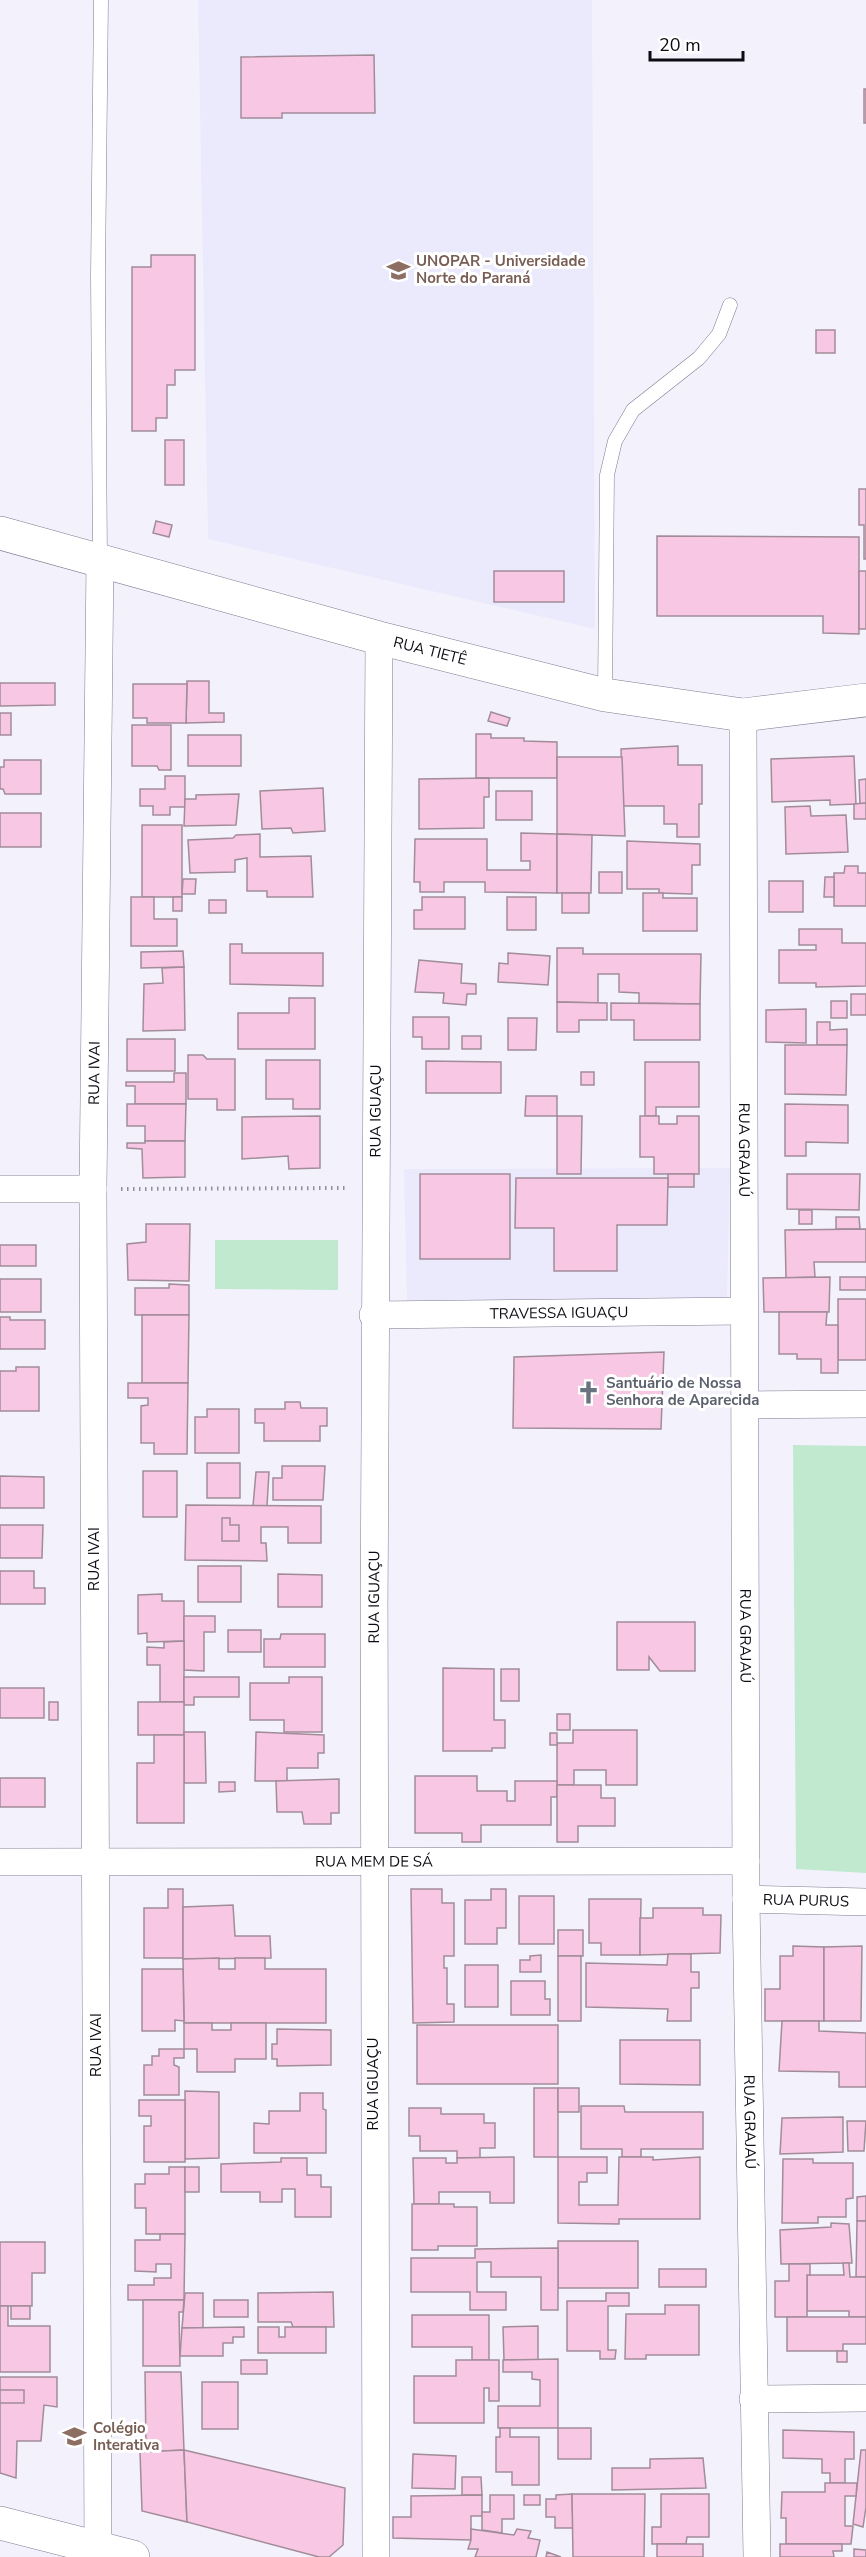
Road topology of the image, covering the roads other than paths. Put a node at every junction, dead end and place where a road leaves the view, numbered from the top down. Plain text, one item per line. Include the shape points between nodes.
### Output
1 (101, 0) edge
2 (730, 305) dead end
3 (0, 533) edge
4 (100, 561) junction
5 (379, 638) junction
6 (605, 695) junction
7 (866, 700) edge
8 (743, 715) junction
9 (0, 1189) edge
10 (93, 1189) junction
11 (744, 1311) junction
12 (374, 1315) junction
13 (866, 1404) edge
14 (745, 1405) junction
15 (746, 1861) junction
16 (0, 1862) edge
17 (96, 1862) junction
18 (372, 1862) junction
19 (746, 1899) junction
20 (866, 1902) edge
21 (866, 2398) edge
22 (753, 2399) junction
23 (0, 2523) edge
24 (98, 2553) edge
25 (133, 2557) edge
26 (376, 2557) edge
27 (757, 2557) edge

1 - 4 lane
2 - 6 lane via 719,334 699,358 633,410 615,441 607,475
3 - 4 street, RUA TIETÊ
4 - 5 street, RUA TIETÊ
4 - 10 street, RUA IVAI
5 - 6 street, RUA TIETÊ
5 - 12 street, RUA IGUAÇU
6 - 8 street, RUA TIETÊ
7 - 8 street, RUA TIETÊ
8 - 11 street, RUA GRAJAÚ
9 - 10 street
10 - 17 street, RUA IVAI
11 - 12 street, TRAVESSA IGUAÇU
11 - 14 street, RUA GRAJAÚ
12 - 18 street, RUA IGUAÇU
13 - 14 street
14 - 15 street, RUA GRAJAÚ
15 - 18 street, RUA MEM DE SÁ
15 - 19 street, RUA GRAJAÚ
16 - 17 street, RUA MEM DE SÁ
17 - 18 street, RUA MEM DE SÁ
17 - 24 street, RUA IVAI
18 - 26 street, RUA IGUAÇU
19 - 20 street, RUA PURUS
19 - 22 street, RUA GRAJAÚ
21 - 22 street
22 - 27 street, RUA GRAJAÚ
23 - 24 street
24 - 25 street

